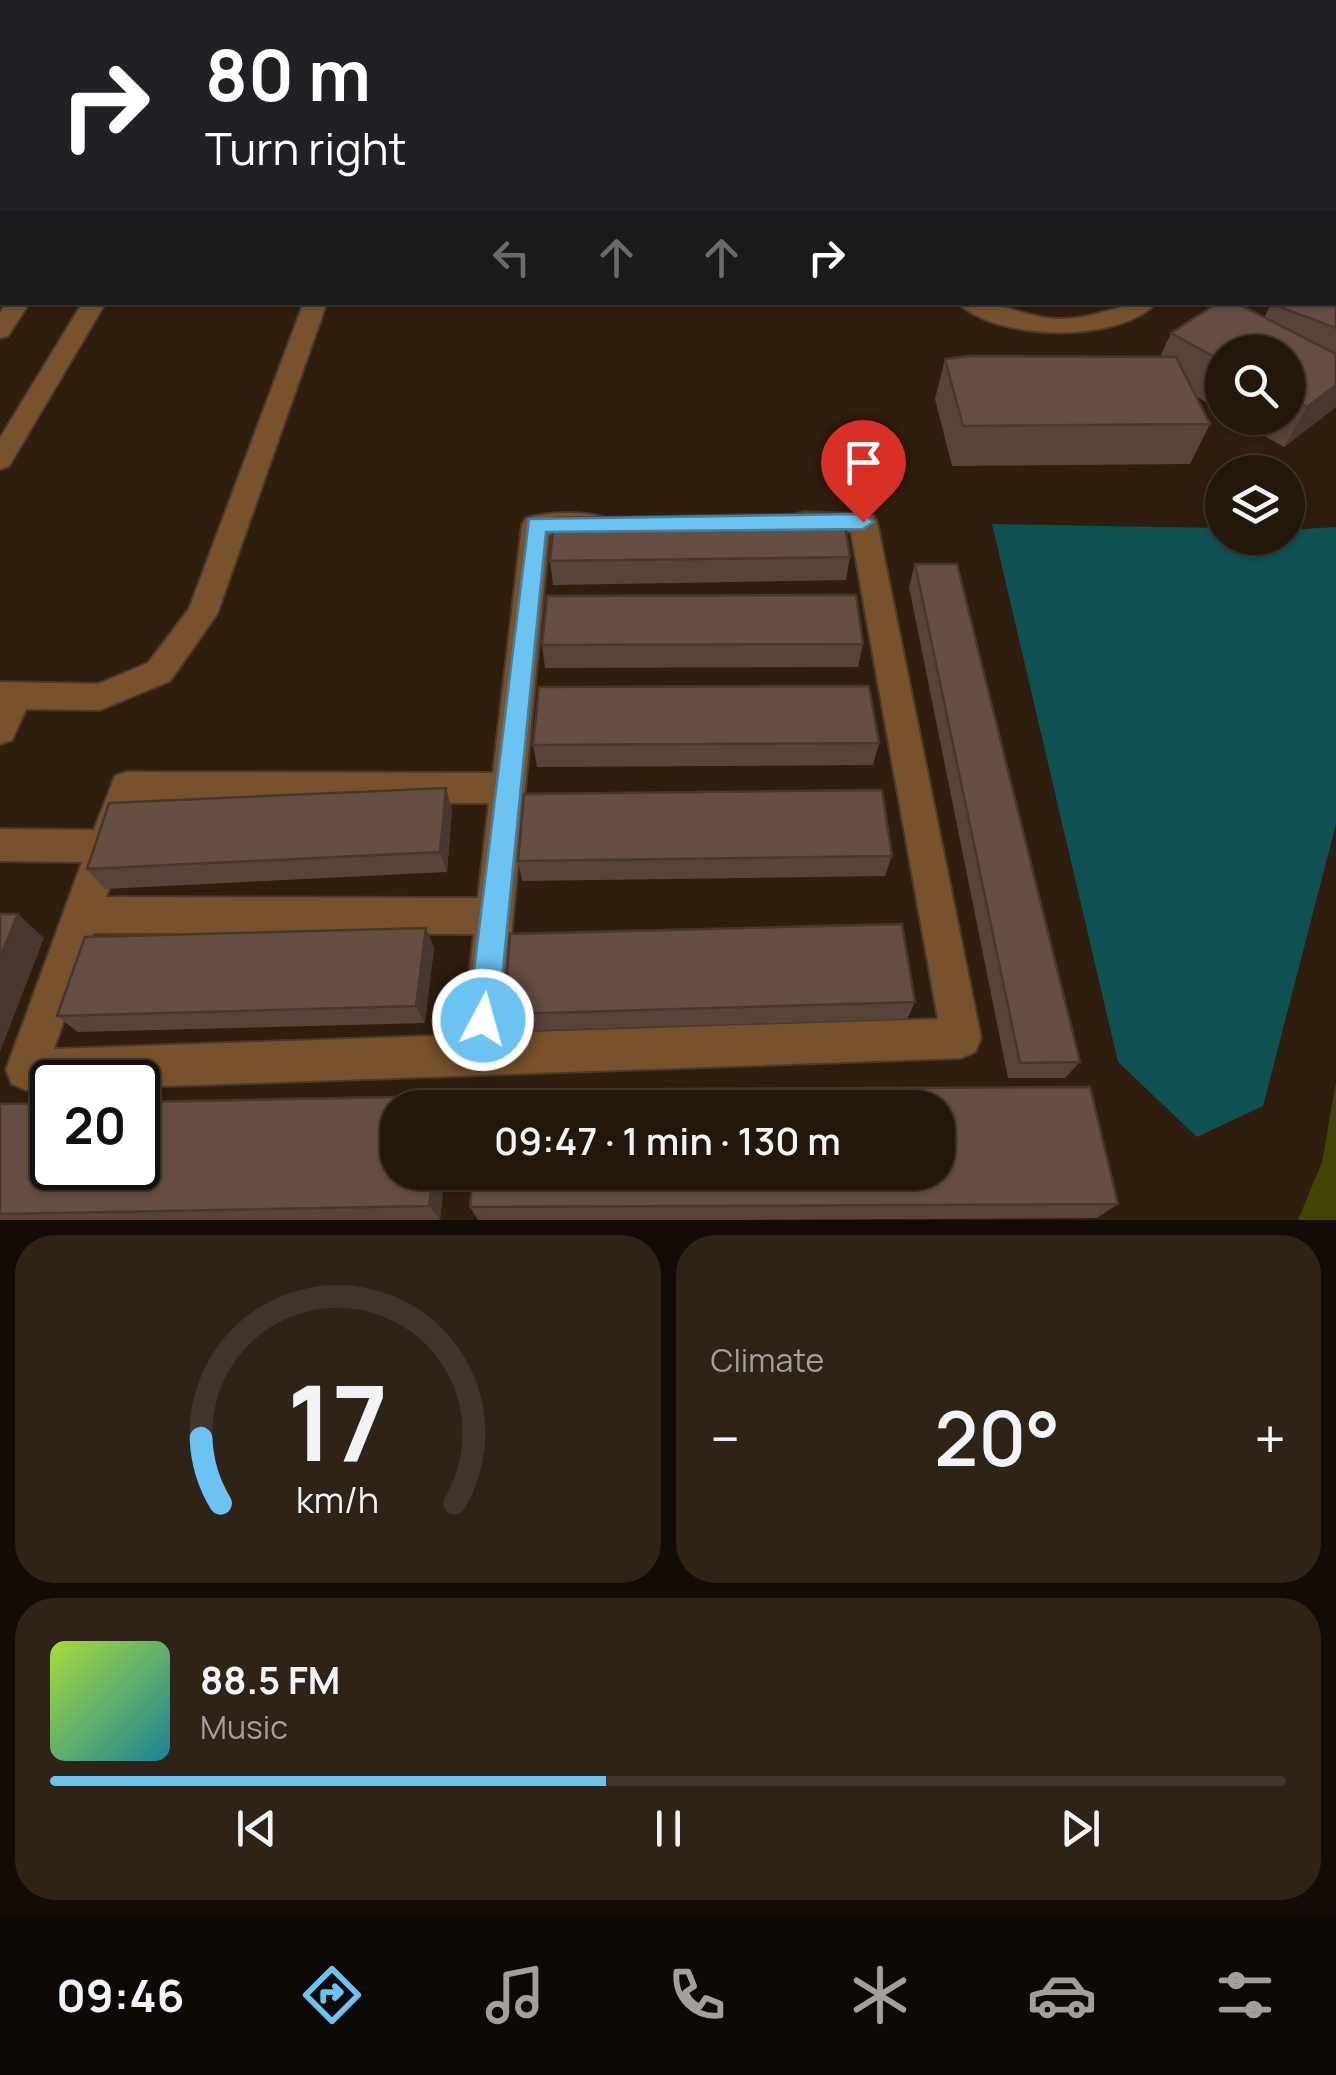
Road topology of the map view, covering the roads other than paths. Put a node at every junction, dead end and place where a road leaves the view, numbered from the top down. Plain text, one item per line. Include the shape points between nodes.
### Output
1 (17, 305) edge
2 (93, 305) edge
3 (315, 305) edge
4 (975, 305) edge
5 (1140, 305) edge
6 (0, 331) edge
7 (0, 460) edge
8 (767, 523) edge
9 (613, 524) edge
10 (840, 603) edge
11 (878, 604) junction
12 (8, 694) edge
13 (0, 730) edge
14 (508, 788) junction
15 (0, 845) edge
16 (103, 846) junction
17 (80, 915) junction
18 (494, 916) junction
19 (480, 1054) junction

1 - 6 street
2 - 7 street
3 - 12 street via 202,614 159,672 100,697
4 - 5 street via 1010,319 1065,326 1103,322
8 - 11 street via 863,522
9 - 14 street via 536,524 538,599
10 - 11 street
11 - 19 street via 962,1038
12 - 13 street
14 - 16 street via 126,787
14 - 18 street
15 - 16 street
16 - 17 street
17 - 18 street
17 - 19 street via 26,1070
18 - 19 street

